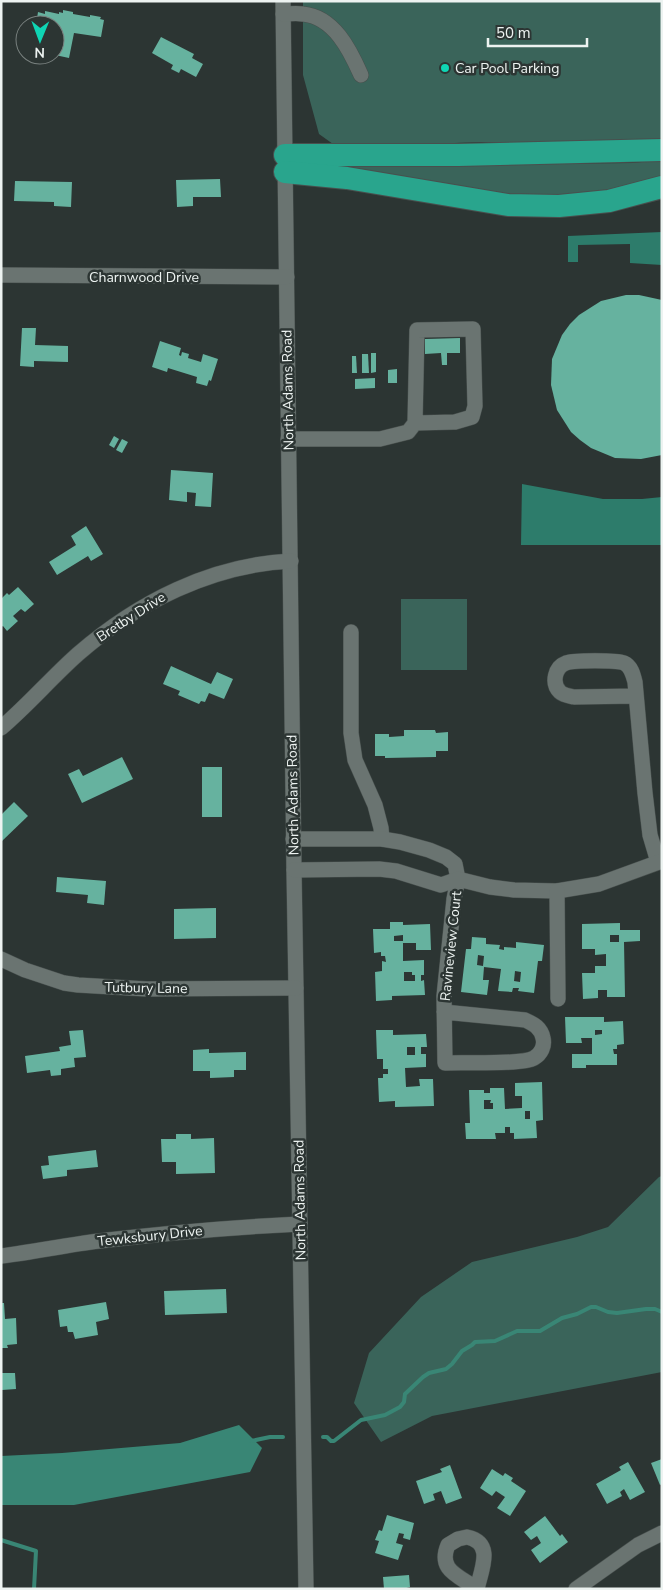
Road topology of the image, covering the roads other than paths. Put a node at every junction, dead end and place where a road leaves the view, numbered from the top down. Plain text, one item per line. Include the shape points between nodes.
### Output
1 (283, 8) edge
2 (361, 75) dead end
3 (662, 150) edge
4 (285, 164) junction
5 (662, 187) edge
6 (1, 276) edge
7 (287, 277) junction
8 (415, 423) junction
9 (288, 439) junction
10 (290, 561) junction
11 (351, 632) dead end
12 (636, 696) junction
13 (1, 728) edge
14 (294, 839) junction
15 (382, 839) junction
16 (660, 861) edge
17 (294, 870) junction
18 (458, 879) junction
19 (557, 891) junction
20 (1, 960) edge
21 (296, 988) junction
22 (558, 999) dead end
23 (444, 1012) junction
24 (300, 1224) junction
25 (1, 1256) edge
26 (662, 1533) edge
27 (306, 1589) edge
28 (576, 1589) edge

1 - 2 street via 308,15 331,28 344,42
1 - 4 street, North Adams Road
3 - 4 highway via 458,155
4 - 5 highway via 508,205 558,206 609,201
4 - 7 street, North Adams Road
6 - 7 street, Charnwood Drive
7 - 9 street, North Adams Road
8 - 8 street via 417,330 473,329 475,406 472,417 455,422
8 - 9 street via 408,432 380,439
9 - 10 street, North Adams Road
10 - 13 street, Bretby Drive via 243,566 181,587 153,601 120,621 83,650
10 - 14 street, North Adams Road
11 - 15 street via 353,747 355,760 375,805
12 - 12 street via 630,667 616,661 566,663 555,673 556,687 567,696
12 - 16 street via 650,835
14 - 15 street
14 - 17 street, North Adams Road
15 - 18 street via 446,857 455,864
16 - 19 street via 599,884
17 - 18 street via 379,869 441,885
17 - 21 street, North Adams Road
18 - 19 street via 514,890
18 - 23 street, Ravineview Court
19 - 22 street
20 - 21 street, Tutbury Lane via 78,986
21 - 24 street, North Adams Road
23 - 23 street, Ravineview Court via 445,1062 523,1061 538,1056 544,1046 538,1027 525,1020
24 - 25 street, Tewksbury Drive via 162,1234
24 - 27 street, North Adams Road
26 - 28 street via 638,1545

